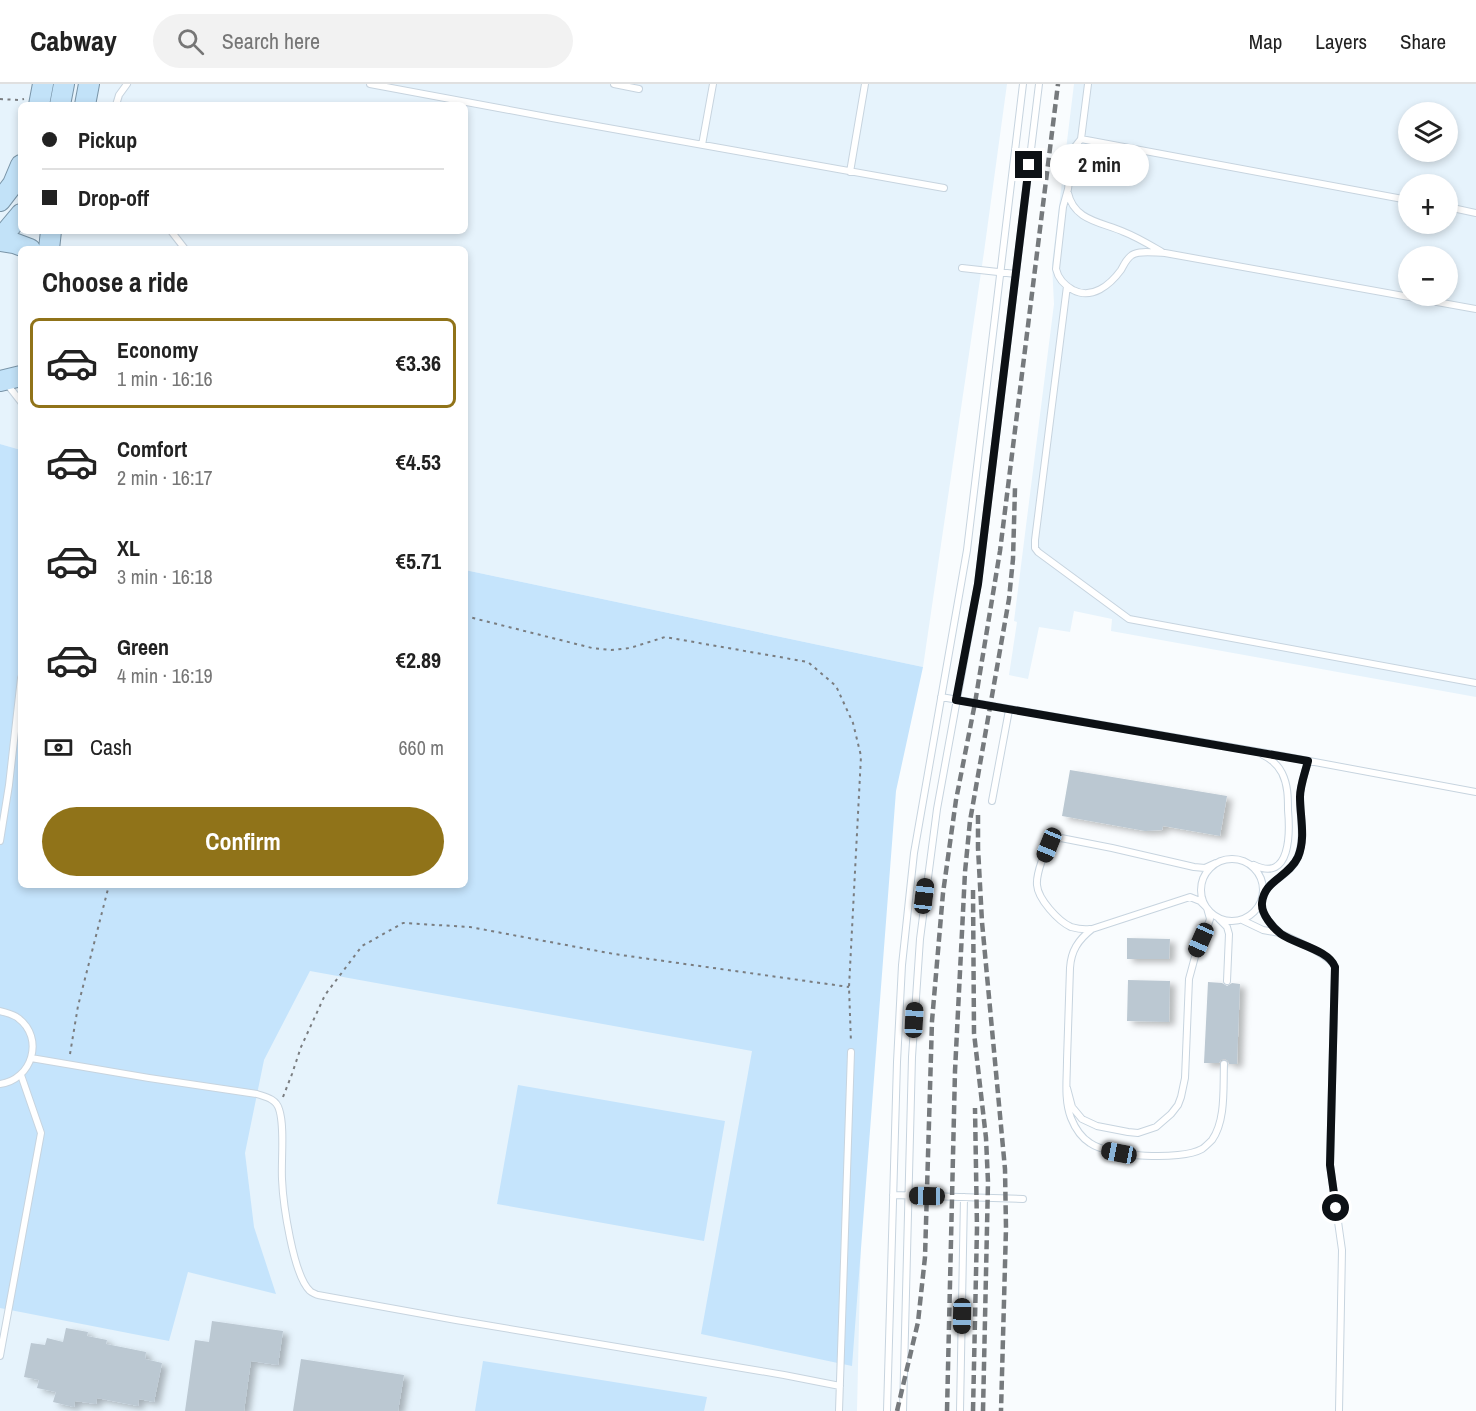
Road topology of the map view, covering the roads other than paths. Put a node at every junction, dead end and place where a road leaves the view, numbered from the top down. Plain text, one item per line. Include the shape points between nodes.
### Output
1 (43, 84) edge
2 (64, 84) edge
3 (89, 84) edge
4 (127, 84) edge
5 (370, 84) edge
6 (614, 84) edge
7 (713, 84) edge
8 (865, 84) edge
9 (1023, 84) edge
10 (1039, 84) edge
11 (1088, 84) edge
12 (639, 89) dead end
13 (33, 101) edge
14 (61, 102) edge
15 (86, 102) edge
16 (117, 102) edge
17 (468, 102) edge
18 (468, 102) edge
19 (1081, 139) junction
20 (702, 145) junction
21 (850, 171) junction
22 (18, 172) edge
23 (944, 188) dead end
24 (1068, 189) junction
25 (1398, 198) edge
26 (0, 201) edge
27 (1458, 209) edge
28 (1476, 213) edge
29 (18, 218) edge
30 (0, 240) edge
31 (22, 246) edge
32 (1165, 253) junction
33 (963, 268) dead end
34 (1000, 272) junction
35 (1016, 274) junction
36 (1067, 286) junction
37 (1476, 309) edge
38 (8, 380) edge
39 (18, 397) edge
40 (1476, 683) edge
41 (941, 697) junction
42 (956, 700) junction
43 (18, 705) edge
44 (1009, 710) junction
45 (1254, 751) junction
46 (1308, 761) junction
47 (1476, 792) edge
48 (992, 801) dead end
49 (0, 841) edge
50 (1248, 862) junction
51 (1216, 863) junction
52 (1262, 900) junction
53 (1207, 908) junction
54 (1214, 915) junction
55 (1242, 920) junction
56 (1092, 929) junction
57 (1280, 933) junction
58 (1227, 981) dead end
59 (0, 1011) edge
60 (851, 1052) road end
61 (31, 1058) junction
62 (1224, 1064) dead end
63 (21, 1075) junction
64 (0, 1084) edge
65 (1067, 1088) junction
66 (893, 1195) junction
67 (909, 1196) junction
68 (964, 1197) junction
69 (1023, 1199) dead end
70 (0, 1356) edge
71 (840, 1386) junction
72 (839, 1411) edge
73 (887, 1411) edge
74 (903, 1411) edge
75 (960, 1411) edge
76 (1339, 1411) edge

1 - 13 highway
2 - 14 highway
3 - 15 highway
4 - 16 lane
5 - 17 lane
6 - 12 lane
7 - 20 lane
8 - 21 lane
9 - 34 lane
10 - 35 lane
11 - 19 lane
18 - 20 lane
19 - 24 lane via 1073,149
19 - 25 lane
20 - 21 lane
21 - 23 lane
22 - 26 highway
24 - 32 lane via 1069,198 1083,216
24 - 36 lane via 1056,269
27 - 28 lane
29 - 30 highway
30 - 31 highway
32 - 36 lane via 1133,254 1108,284 1094,292 1078,292
32 - 37 lane
33 - 34 lane
34 - 35 lane
34 - 41 lane via 967,550
35 - 42 lane via 978,584
36 - 40 lane via 1035,540 1038,552 1129,619
38 - 39 lane
41 - 42 lane
41 - 66 lane via 915,853 902,965
42 - 44 lane
42 - 67 lane via 920,939
43 - 49 lane
44 - 45 lane
44 - 48 lane
45 - 46 lane
45 - 50 lane via 1273,761 1283,775 1290,830 1284,858 1276,866 1262,869
46 - 47 lane
46 - 52 lane via 1300,795 1300,851 1292,867 1269,885
50 - 51 lane via 1226,859
50 - 52 lane via 1262,878
51 - 53 lane via 1203,880 1202,899
51 - 56 lane via 1194,867 1056,839 1049,845 1039,868 1038,892 1066,924 1081,930
52 - 55 lane via 1258,909
52 - 57 lane via 1264,913
53 - 54 lane
53 - 56 lane via 1195,898 1184,898
53 - 65 lane via 1209,923 1189,979 1184,1088 1178,1105 1156,1127 1138,1133 1097,1126 1082,1119
54 - 55 lane via 1222,920
54 - 58 lane via 1229,933
55 - 57 lane
56 - 65 lane via 1078,941 1070,959
57 - 76 lane via 1326,957 1335,967 1330,1165 1342,1250
59 - 61 lane via 11,1014 26,1027 33,1047
60 - 71 lane
61 - 63 lane
61 - 71 lane via 270,1099 279,1107 281,1120 282,1178 292,1246 310,1292
62 - 65 lane via 1217,1130 1207,1145 1191,1153 1156,1156 1098,1148 1083,1137 1072,1120
63 - 64 lane
63 - 70 lane via 41,1133
66 - 67 lane
66 - 73 lane
67 - 68 lane
67 - 74 lane
68 - 69 lane
68 - 75 lane
71 - 72 lane

